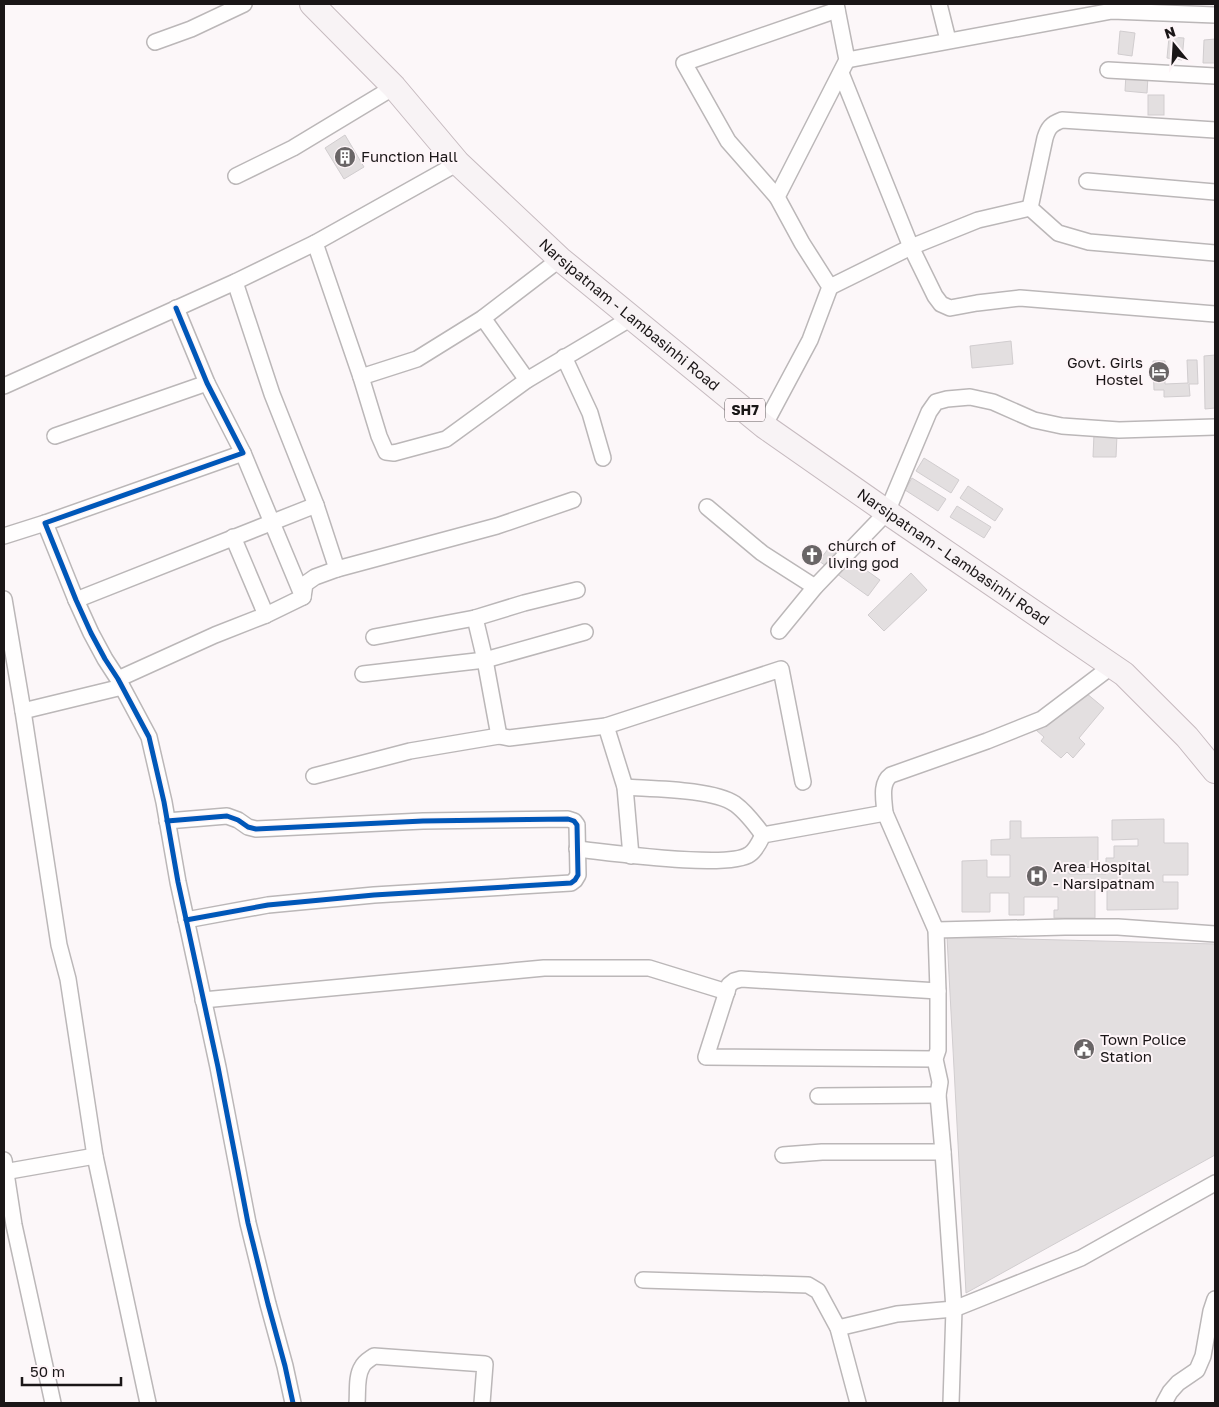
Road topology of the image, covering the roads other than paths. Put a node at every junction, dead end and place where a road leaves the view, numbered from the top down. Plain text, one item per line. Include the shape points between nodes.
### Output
1 (244, 4) edge
2 (312, 4) edge
3 (939, 4) edge
4 (837, 7) edge
5 (1215, 15) edge
6 (948, 40) junction
7 (155, 42) dead end
8 (844, 66) junction
9 (1108, 70) dead end
10 (1215, 76) edge
11 (394, 87) junction
12 (1215, 130) edge
13 (458, 163) junction
14 (236, 176) dead end
15 (1087, 181) dead end
16 (1215, 192) edge
17 (777, 197) junction
18 (1030, 208) junction
19 (315, 243) junction
20 (911, 247) junction
21 (1215, 253) edge
22 (560, 259) junction
23 (235, 282) junction
24 (830, 287) junction
25 (176, 308) junction
26 (1215, 314) edge
27 (633, 317) junction
28 (483, 318) junction
29 (564, 357) junction
30 (361, 377) junction
31 (527, 380) junction
32 (208, 383) junction
33 (4, 386) edge
34 (764, 426) junction
35 (1215, 427) edge
36 (54, 436) dead end
37 (243, 453) junction
38 (603, 458) dead end
39 (573, 500) dead end
40 (316, 505) junction
41 (707, 507) dead end
42 (887, 512) junction
43 (271, 521) junction
44 (45, 523) junction
45 (4, 536) edge
46 (232, 537) junction
47 (338, 569) junction
48 (815, 587) junction
49 (577, 590) dead end
50 (303, 597) junction
51 (4, 599) edge
52 (76, 600) junction
53 (266, 615) junction
54 (475, 618) junction
55 (779, 631) dead end
56 (584, 632) dead end
57 (374, 637) dead end
58 (485, 660) junction
59 (1112, 666) junction
60 (363, 674) dead end
61 (120, 683) junction
62 (23, 711) junction
63 (606, 726) junction
64 (499, 736) junction
65 (1215, 771) edge
66 (314, 776) dead end
67 (803, 782) dead end
68 (625, 787) junction
69 (885, 813) junction
70 (167, 821) junction
71 (763, 835) junction
72 (577, 849) junction
73 (631, 856) junction
74 (186, 920) junction
75 (936, 930) junction
76 (1215, 934) edge
77 (938, 991) junction
78 (727, 992) junction
79 (203, 1000) junction
80 (936, 1059) junction
81 (938, 1094) junction
82 (818, 1096) dead end
83 (943, 1152) junction
84 (783, 1155) dead end
85 (95, 1156) junction
86 (4, 1168) edge
87 (1215, 1183) edge
88 (11, 1239) edge
89 (643, 1280) dead end
90 (1215, 1299) edge
91 (954, 1309) junction
92 (838, 1328) junction
93 (53, 1403) edge
94 (148, 1403) edge
95 (293, 1403) edge
96 (357, 1403) edge
97 (482, 1403) edge
98 (858, 1403) edge
99 (951, 1403) edge
100 (1164, 1403) edge

1 - 7 street
2 - 11 main road, Narsipatnam - Lambasinhi Road / SH7
3 - 6 street
4 - 8 street
4 - 17 street via 684,64 728,141
5 - 6 street via 1112,10
6 - 8 street
8 - 17 street
8 - 20 street
9 - 10 street
11 - 13 main road, Narsipatnam - Lambasinhi Road / SH7
11 - 14 street via 293,148
12 - 18 street via 1062,120 1053,123 1045,138
13 - 19 street
13 - 22 main road, Narsipatnam - Lambasinhi Road / SH7
15 - 16 street
17 - 24 street
18 - 20 street via 978,220
18 - 21 street via 1058,233 1089,242
19 - 23 street
19 - 30 street
20 - 24 street
20 - 26 street via 935,296 950,308 1020,298
22 - 27 main road, Narsipatnam - Lambasinhi Road / SH7
22 - 28 street
23 - 25 street
23 - 40 street via 272,394
24 - 34 street via 810,340
25 - 32 street
25 - 33 street
27 - 29 street
27 - 34 main road, Narsipatnam - Lambasinhi Road / SH7
28 - 30 street via 417,359
28 - 31 street
29 - 31 street
29 - 38 street via 590,413
30 - 31 street via 382,446 386,452 394,453 446,439
32 - 36 street
32 - 37 street
34 - 42 main road, Narsipatnam - Lambasinhi Road / SH7
35 - 42 street via 1119,430 1062,426 1034,420 979,398 947,399 936,402 929,412
37 - 43 street
37 - 44 street
39 - 47 street via 497,526
40 - 43 street
40 - 47 street
41 - 48 street via 762,553
42 - 48 street
42 - 59 main road, Narsipatnam - Lambasinhi Road / SH7
43 - 46 street
43 - 50 street
44 - 45 street
44 - 52 street
46 - 52 street
46 - 53 street
47 - 50 street via 307,582
48 - 55 street
49 - 54 street
50 - 53 street
51 - 62 street
52 - 61 street
53 - 61 street via 215,635
54 - 57 street
54 - 58 street
56 - 58 street
58 - 60 street
58 - 64 street
59 - 65 main road, Narsipatnam - Lambasinhi Road / SH7 via 1187,737
59 - 69 street via 1042,719 891,775 884,787
61 - 62 street
61 - 70 street via 149,737
62 - 85 street
63 - 64 street via 509,738
63 - 67 street via 780,669
63 - 68 street
64 - 66 street via 410,751
68 - 71 street via 720,797 750,818
68 - 73 street
69 - 71 street
69 - 75 street
70 - 72 street via 227,816 256,829 423,821 574,820
70 - 74 street
71 - 73 street via 749,854 738,858 717,861
72 - 73 street
72 - 74 street via 578,876 571,883 268,905
74 - 79 street
75 - 76 street via 1065,926
75 - 77 street
77 - 78 street via 741,979 729,985
77 - 80 street
78 - 79 street via 649,968 544,968
78 - 80 street via 706,1057
79 - 95 street via 248,1223
80 - 81 street via 940,1082
81 - 82 street
81 - 83 street
83 - 84 street
83 - 91 street
85 - 86 street
85 - 94 street
86 - 88 street via 14,1224
87 - 91 street via 1081,1258
88 - 93 street
89 - 92 street via 808,1285 818,1291
90 - 100 street via 1197,1370 1178,1383
91 - 92 street via 897,1314
91 - 99 street
92 - 98 street
96 - 97 street via 361,1367 374,1356 484,1364

